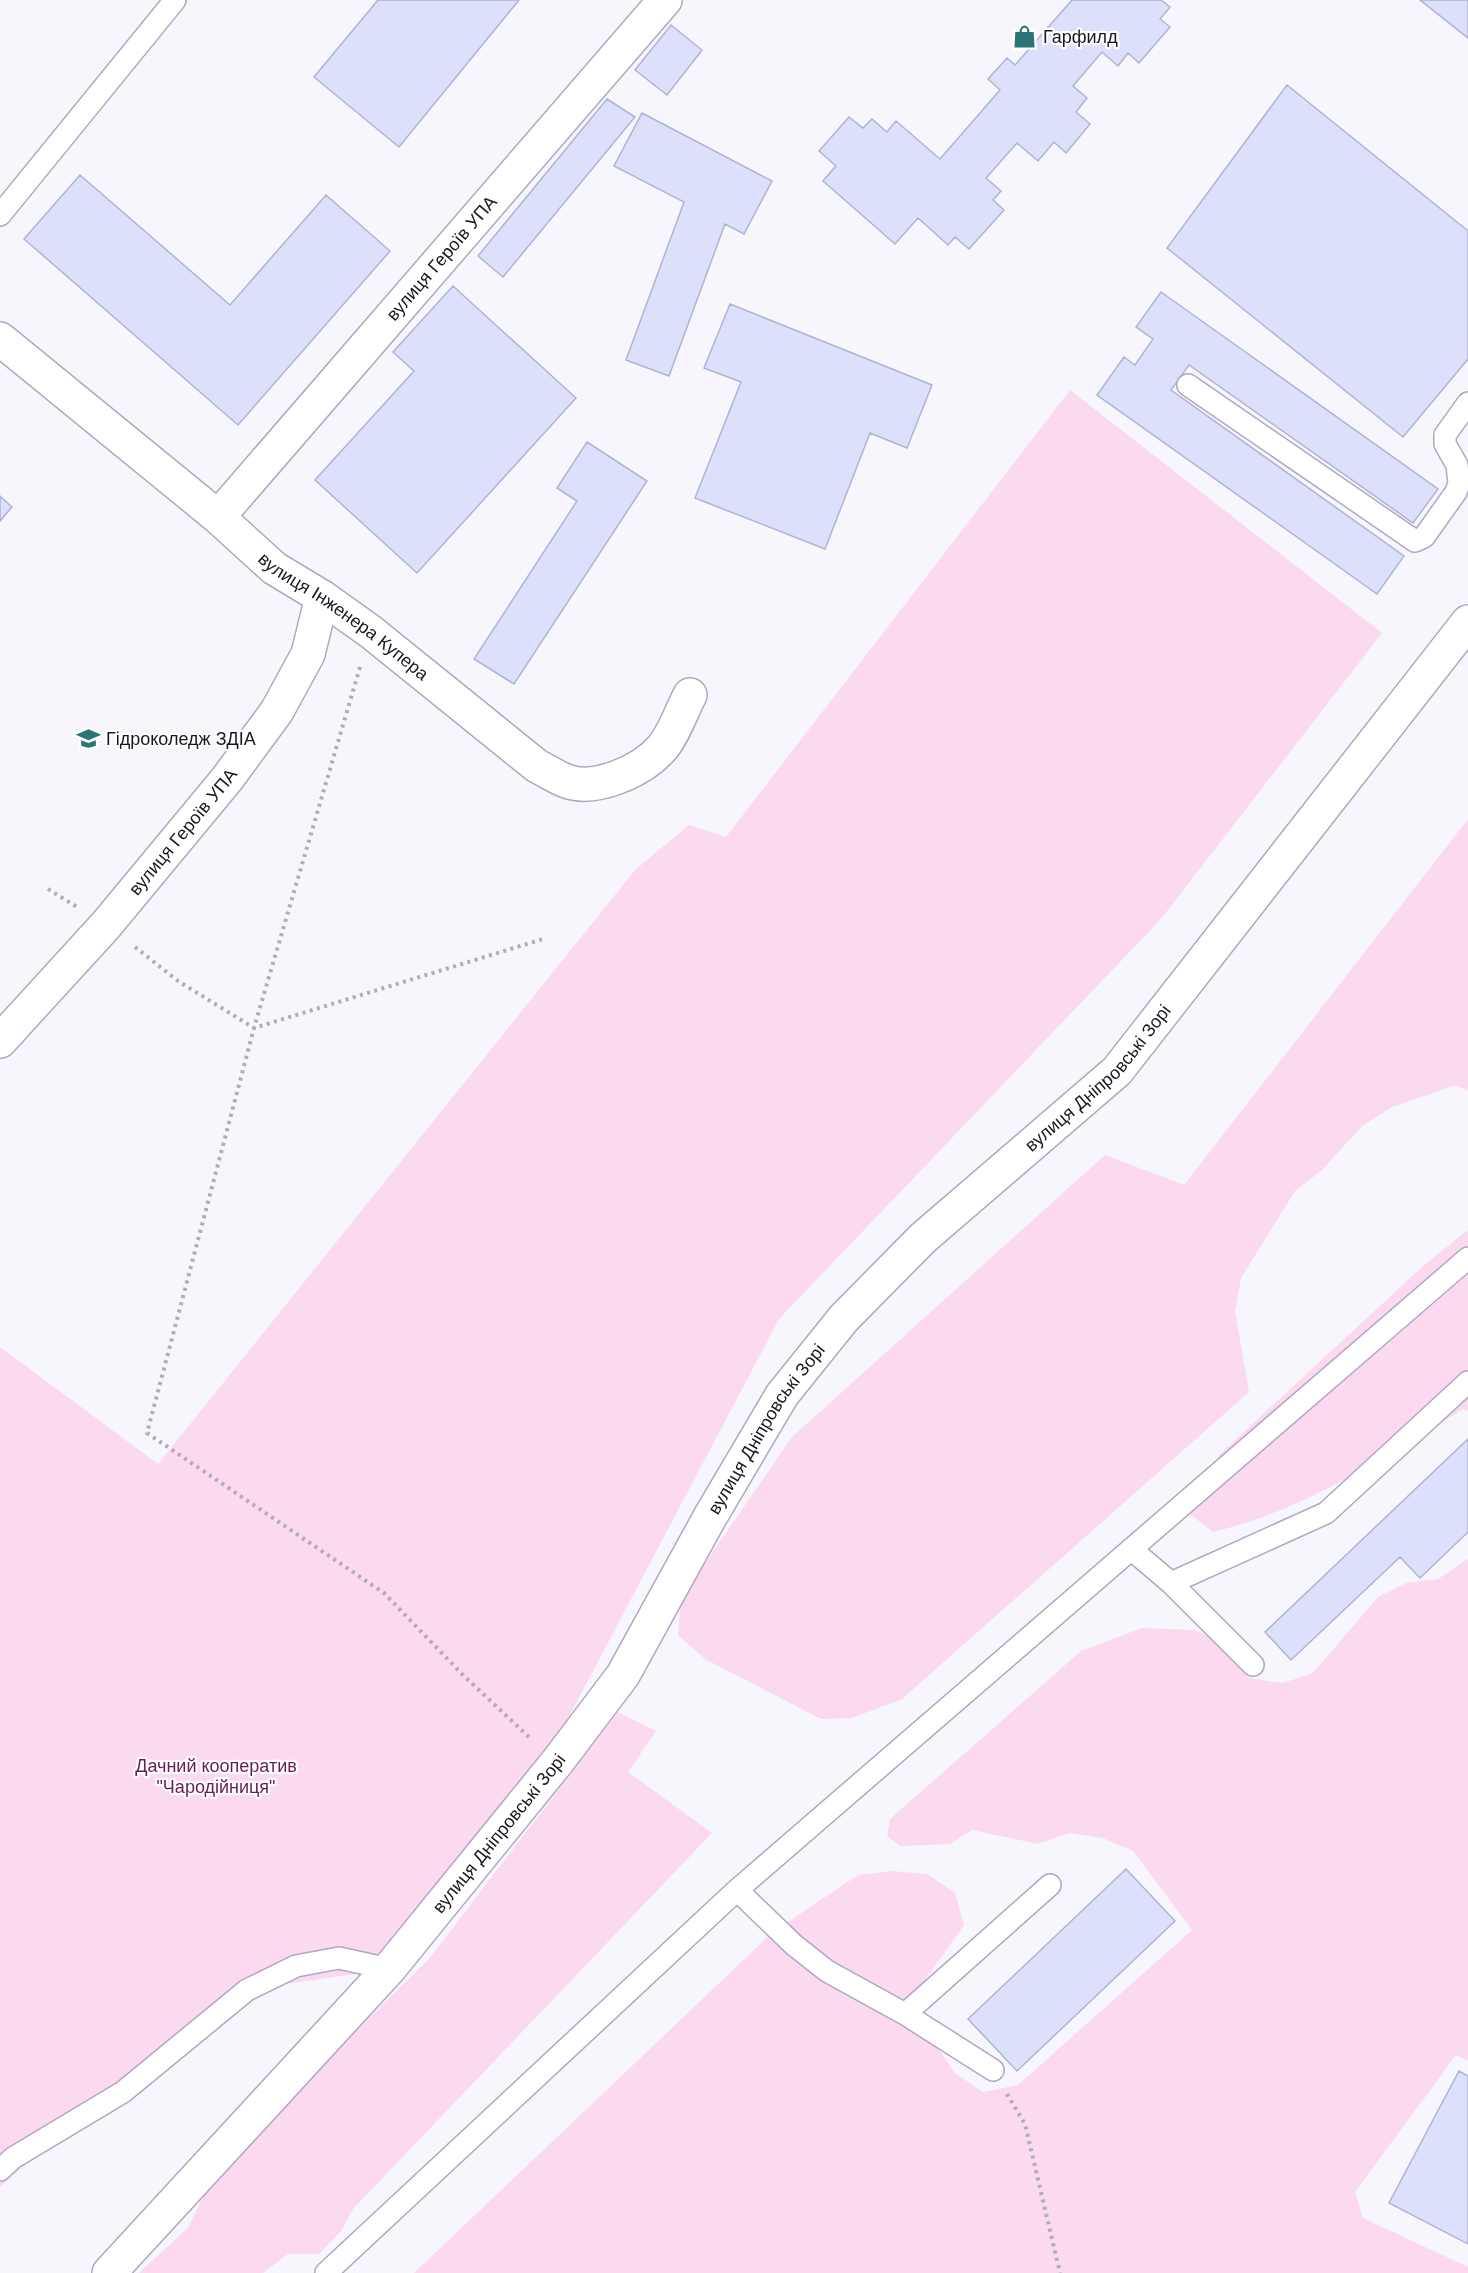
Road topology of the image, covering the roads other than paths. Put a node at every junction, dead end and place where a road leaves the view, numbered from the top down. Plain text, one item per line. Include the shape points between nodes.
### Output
1 (175, 0) edge
2 (665, 0) edge
3 (0, 215) edge
4 (0, 339) edge
5 (1188, 385) dead end
6 (1468, 403) edge
7 (218, 517) junction
8 (322, 597) junction
9 (1468, 622) edge
10 (690, 695) dead end
11 (0, 1041) edge
12 (1468, 1258) edge
13 (1468, 1382) edge
14 (1131, 1549) junction
15 (1171, 1583) junction
16 (1253, 1665) dead end
17 (1050, 1885) dead end
18 (737, 1890) junction
19 (389, 1969) junction
20 (905, 2014) junction
21 (993, 2070) road end
22 (0, 2170) edge
23 (109, 2273) edge
24 (326, 2273) edge

1 - 3 lane
2 - 7 street, вулиця Героїв УПА
4 - 7 street, вулиця Інженера Купера
5 - 6 lane via 1415,541 1424,537 1456,492 1457,465 1445,444 1445,435
7 - 8 street, вулиця Інженера Купера via 274,568
8 - 10 street, вулиця Інженера Купера via 537,766 567,782 597,782 626,776 646,764 663,747
8 - 11 street, вулиця Героїв УПА via 308,654 277,711 227,779 106,925
9 - 19 street, вулиця Дніпровські Зорі via 1117,1071 923,1238 844,1318 782,1395 623,1675
12 - 14 lane
13 - 15 lane via 1326,1513
14 - 15 lane
14 - 18 lane
15 - 16 lane
17 - 20 lane
18 - 20 lane via 827,1971
18 - 24 lane
19 - 22 lane via 339,1958 296,1966 247,1990 123,2092 13,2158
19 - 23 street, вулиця Дніпровські Зорі
20 - 21 lane

